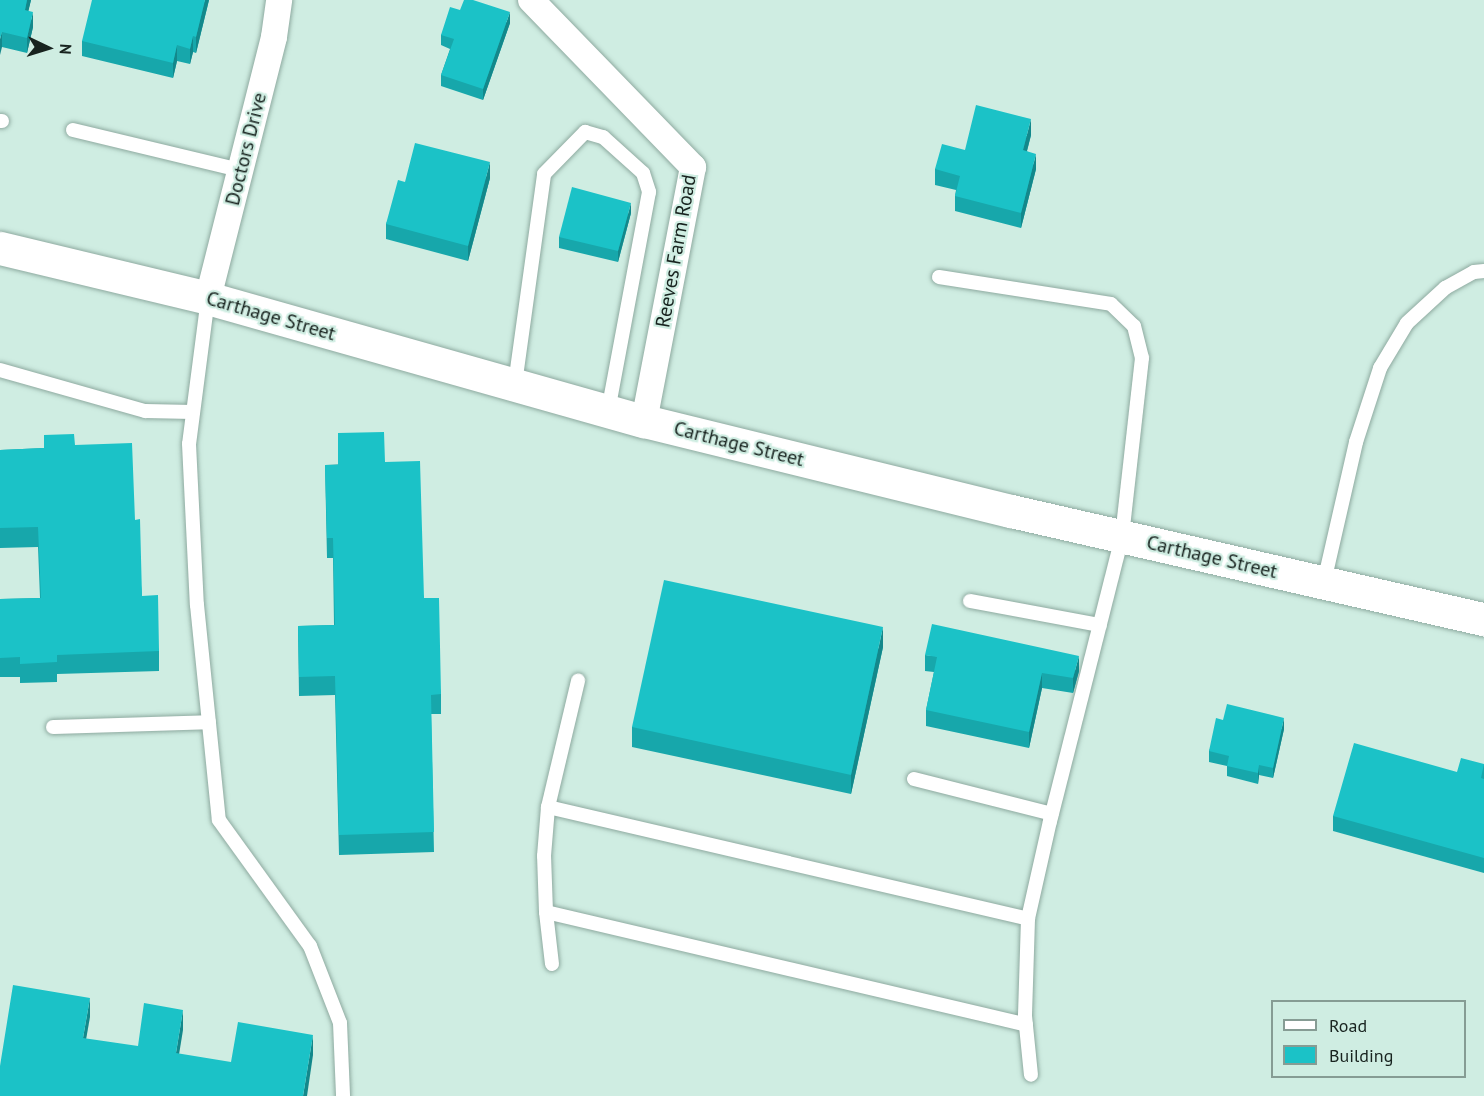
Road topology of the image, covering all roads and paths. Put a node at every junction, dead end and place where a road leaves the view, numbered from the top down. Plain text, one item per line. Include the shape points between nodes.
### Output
1 (279, 0) edge
2 (531, 0) edge
3 (74, 130) dead end
4 (240, 170) junction
5 (0, 248) edge
6 (1484, 271) edge
7 (939, 277) dead end
8 (208, 298) junction
9 (0, 370) edge
10 (515, 384) junction
11 (608, 411) junction
12 (193, 412) junction
13 (644, 421) junction
14 (1122, 537) junction
15 (1324, 582) junction
16 (970, 601) dead end
17 (1484, 619) edge
18 (1100, 625) junction
19 (578, 681) dead end
20 (209, 722) junction
21 (53, 727) dead end
22 (914, 779) dead end
23 (548, 807) junction
24 (1052, 813) junction
25 (546, 912) junction
26 (1028, 919) junction
27 (552, 964) dead end
28 (1026, 1025) junction
29 (1030, 1075) dead end
30 (343, 1096) edge

1 - 4 street, Doctors Drive via 274,37
2 - 13 street, Reeves Farm Road via 693,167
3 - 4 lane
4 - 8 street, Doctors Drive
5 - 8 main road, Carthage Street
6 - 15 lane via 1473,272 1445,288 1407,323 1380,368 1356,442
7 - 14 lane via 1111,304 1134,326 1142,358
8 - 10 main road, Carthage Street
8 - 12 lane
9 - 12 lane via 145,411
10 - 11 main road, Carthage Street
10 - 11 lane via 544,174 585,132 603,137 643,173 650,192
11 - 13 main road, Carthage Street
12 - 20 lane via 189,444 197,605
13 - 14 main road, Carthage Street
14 - 15 main road, Carthage Street
14 - 18 lane
15 - 17 main road, Carthage Street
16 - 18 lane
18 - 24 lane
19 - 23 lane
20 - 21 lane
20 - 30 lane via 219,820 310,946 340,1023
22 - 24 lane
23 - 25 lane via 544,856
23 - 26 lane
24 - 26 lane
25 - 27 lane
25 - 28 lane
26 - 28 lane
28 - 29 lane

